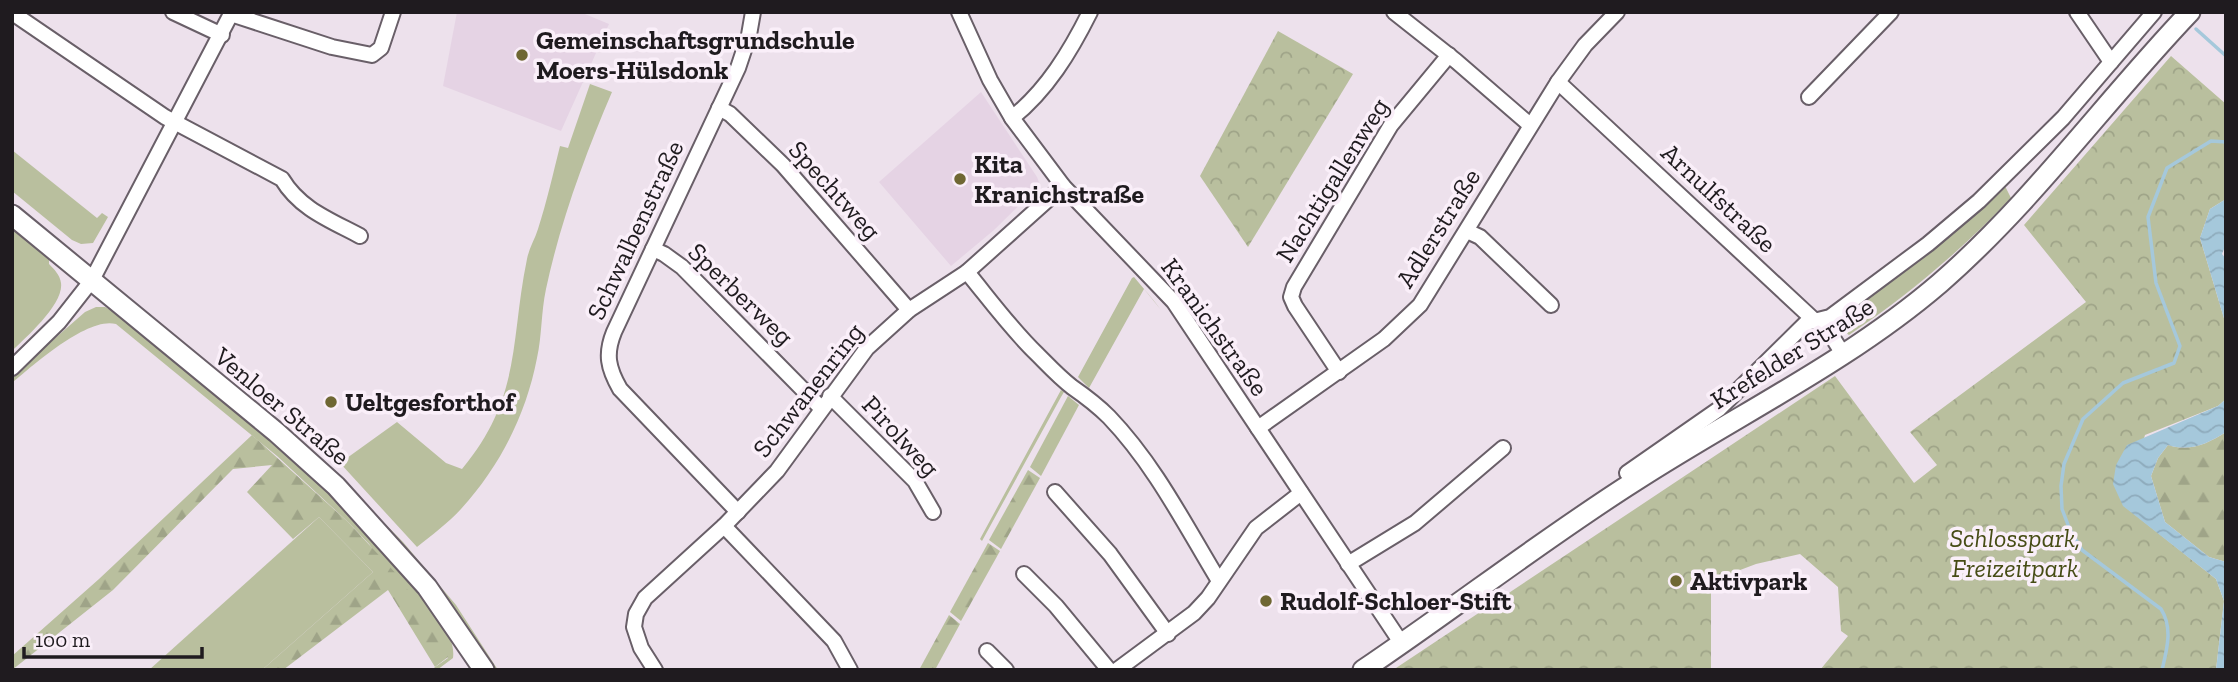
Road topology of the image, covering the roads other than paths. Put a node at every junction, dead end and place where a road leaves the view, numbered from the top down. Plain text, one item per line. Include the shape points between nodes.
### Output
1 (173, 12) edge
2 (393, 12) edge
3 (753, 12) edge
4 (959, 12) edge
5 (1090, 12) edge
6 (1394, 12) edge
7 (1617, 12) edge
8 (1891, 12) edge
9 (2077, 12) edge
10 (2154, 12) edge
11 (2190, 12) edge
12 (232, 13) edge
13 (17, 16) dead end
14 (222, 35) junction
15 (1449, 55) junction
16 (2111, 62) junction
17 (1558, 82) junction
18 (1809, 97) dead end
19 (719, 108) junction
20 (1012, 118) junction
21 (176, 123) junction
22 (1530, 125) junction
23 (1063, 186) junction
24 (12, 215) edge
25 (1467, 231) junction
26 (360, 236) dead end
27 (653, 249) junction
28 (967, 272) junction
29 (92, 281) junction
30 (1550, 305) dead end
31 (909, 310) junction
32 (1815, 321) junction
33 (1843, 354) junction
34 (12, 368) edge
35 (1339, 372) junction
36 (826, 402) junction
37 (1258, 428) junction
38 (1503, 448) dead end
39 (1627, 473) dead end
40 (1055, 492) dead end
41 (1301, 493) junction
42 (738, 512) junction
43 (933, 512) dead end
44 (724, 526) junction
45 (1348, 564) junction
46 (1024, 574) dead end
47 (1219, 581) junction
48 (1168, 635) junction
49 (1402, 643) junction
50 (987, 651) dead end
51 (484, 670) edge
52 (655, 670) edge
53 (850, 670) edge
54 (1006, 670) edge
55 (1110, 670) edge
56 (1117, 670) edge
57 (1363, 670) edge

1 - 14 street
2 - 12 street via 381,48 372,55 332,47
3 - 19 street, Schwalbenstraße via 738,68
4 - 20 street, Kranichstraße
5 - 20 street via 1072,49 1031,103
6 - 15 street
7 - 17 street, Adlerstraße
8 - 18 street
9 - 16 street
10 - 16 street, Krefelder Straße
11 - 33 main road, Krefelder Straße via 1987,240 1890,322
12 - 14 street
13 - 21 street
14 - 21 street
15 - 22 street
15 - 35 street, Nachtigallenweg via 1391,125 1294,287 1291,297 1295,306
16 - 32 street, Krefelder Straße via 2063,118 1979,201 1830,317
17 - 22 street, Adlerstraße
17 - 32 street, Arnulfstraße
19 - 27 street, Schwalbenstraße
19 - 31 street, Spechtweg via 783,165
20 - 23 street, Kranichstraße
21 - 26 street via 282,179 303,205
21 - 29 street
22 - 25 street, Adlerstraße
23 - 28 street, Schwanenring
23 - 37 street, Kranichstraße via 1174,302
24 - 29 main road, Venloer Straße
25 - 30 street via 1480,237
25 - 35 street, Adlerstraße via 1420,305
27 - 36 street, Sperberweg via 682,267
27 - 42 street, Schwalbenstraße via 608,346 611,373
28 - 31 street, Schwanenring
28 - 47 street via 1035,352 1110,418 1142,457
29 - 34 street via 59,323
29 - 51 main road, Venloer Straße via 336,486 427,587
31 - 36 street, Schwanenring via 867,348
32 - 33 street, Arnulfstraße via 1826,327
32 - 39 street, Krefelder Straße via 1806,323 1719,409
33 - 49 main road, Krefelder Straße via 1634,481
35 - 37 street, Adlerstraße
36 - 42 street, Schwanenring via 777,471
36 - 43 street, Pirolweg via 915,481
37 - 41 street, Kranichstraße
38 - 45 street via 1415,523
40 - 48 street via 1110,554
41 - 45 street, Kranichstraße
41 - 47 street via 1256,528
42 - 44 street, Schwanenring
44 - 52 street, Schwanenring via 645,598 636,614 636,637
44 - 53 street via 834,641
45 - 49 street, Kranichstraße
46 - 55 street
47 - 48 street via 1194,613
48 - 56 street
49 - 57 main road, Krefelder Straße
50 - 54 street

